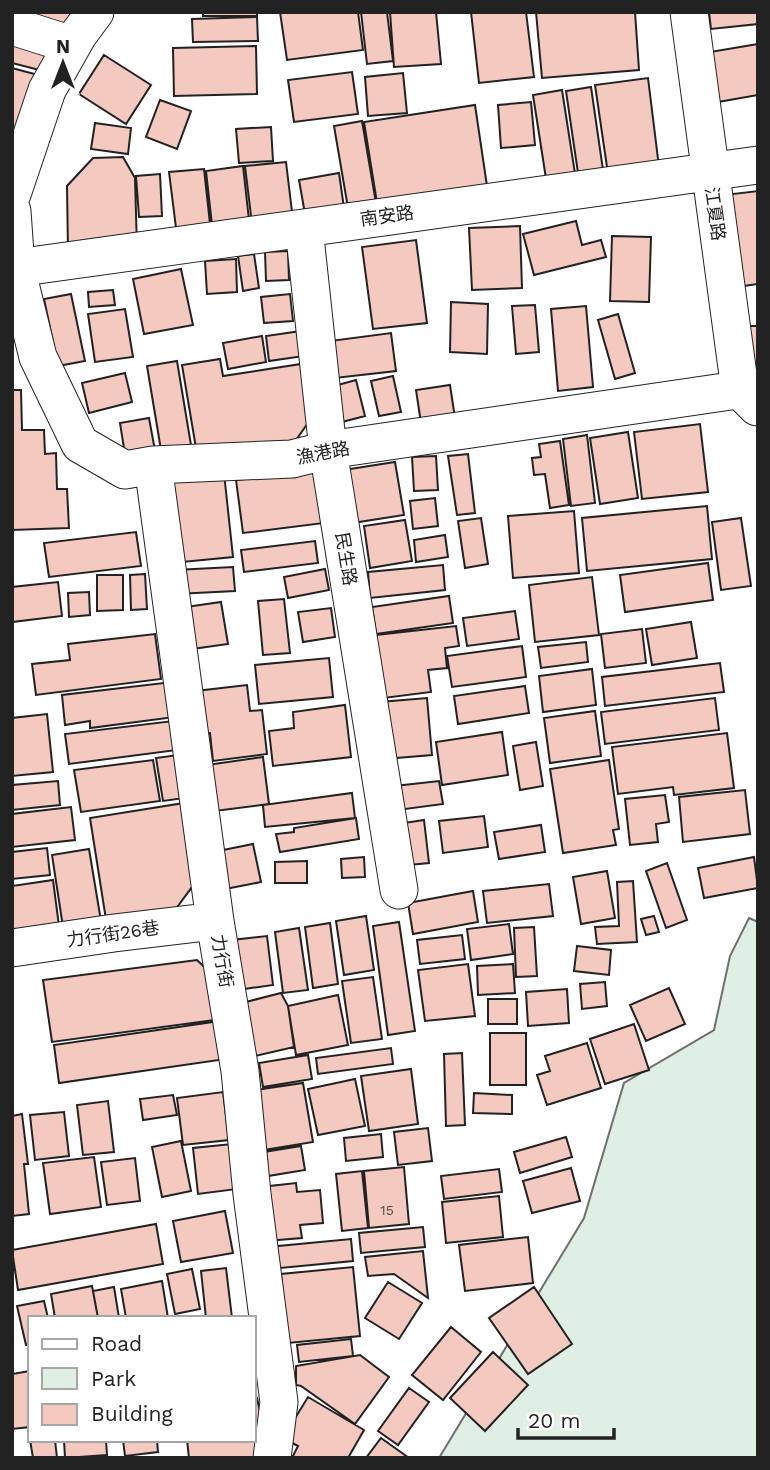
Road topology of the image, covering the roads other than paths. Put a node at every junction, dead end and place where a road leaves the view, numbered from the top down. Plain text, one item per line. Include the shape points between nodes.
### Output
1 (95, 12) edge
2 (689, 12) edge
3 (12, 26) edge
4 (72, 45) junction
5 (758, 165) edge
6 (710, 171) junction
7 (12, 194) edge
8 (12, 211) edge
9 (304, 228) junction
10 (16, 268) junction
11 (752, 395) edge
12 (328, 450) junction
13 (153, 465) junction
14 (399, 890) dead end
15 (215, 921) junction
16 (12, 948) edge
17 (272, 1458) edge

1 - 4 street
2 - 6 street, 江夏路
3 - 4 street
4 - 7 street via 47,90
5 - 6 street, 南安路
6 - 9 street, 南安路
6 - 11 street, 江夏路
8 - 10 street, 漁港路
9 - 10 street, 南安路
9 - 12 street, 民生路
10 - 13 street, 漁港路 via 38,357 80,444 125,470
11 - 12 street, 漁港路
12 - 13 street, 漁港路 via 292,460
12 - 14 street, 民生路
13 - 15 street, 力行街
15 - 16 street, 力行街26巷
15 - 17 street, 力行街 via 240,1071 279,1402

